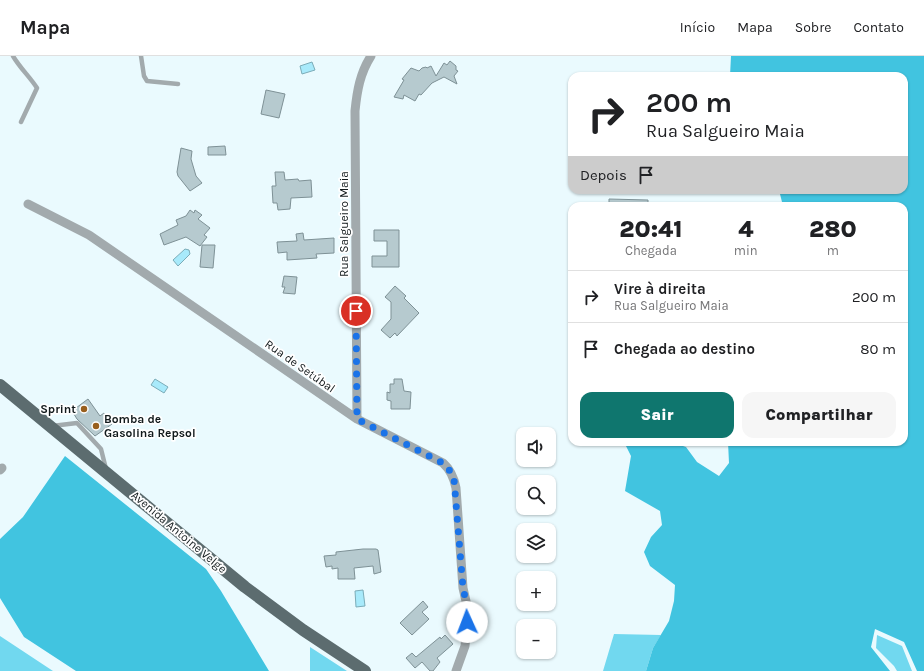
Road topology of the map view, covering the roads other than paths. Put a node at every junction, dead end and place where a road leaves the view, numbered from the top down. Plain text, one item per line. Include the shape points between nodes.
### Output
1 (13, 56) edge
2 (141, 56) edge
3 (371, 56) edge
4 (178, 84) dead end
5 (21, 122) dead end
6 (28, 204) dead end
7 (0, 385) edge
8 (357, 419) junction
9 (51, 426) junction
10 (107, 472) junction
11 (365, 671) edge
12 (456, 671) edge

1 - 5 lane via 37,88
2 - 4 lane via 147,81
3 - 8 street, Rua Salgueiro Maia via 362,74 355,111
6 - 8 street, Rua de Setúbal via 89,235
7 - 9 main road, Avenida Antoine Velge
8 - 12 street, Rua de Setúbal via 443,463 454,479 463,588 468,610 465,646
9 - 10 main road, Avenida Antoine Velge
9 - 10 lane via 77,423 101,449
10 - 11 main road, Avenida Antoine Velge via 245,587

